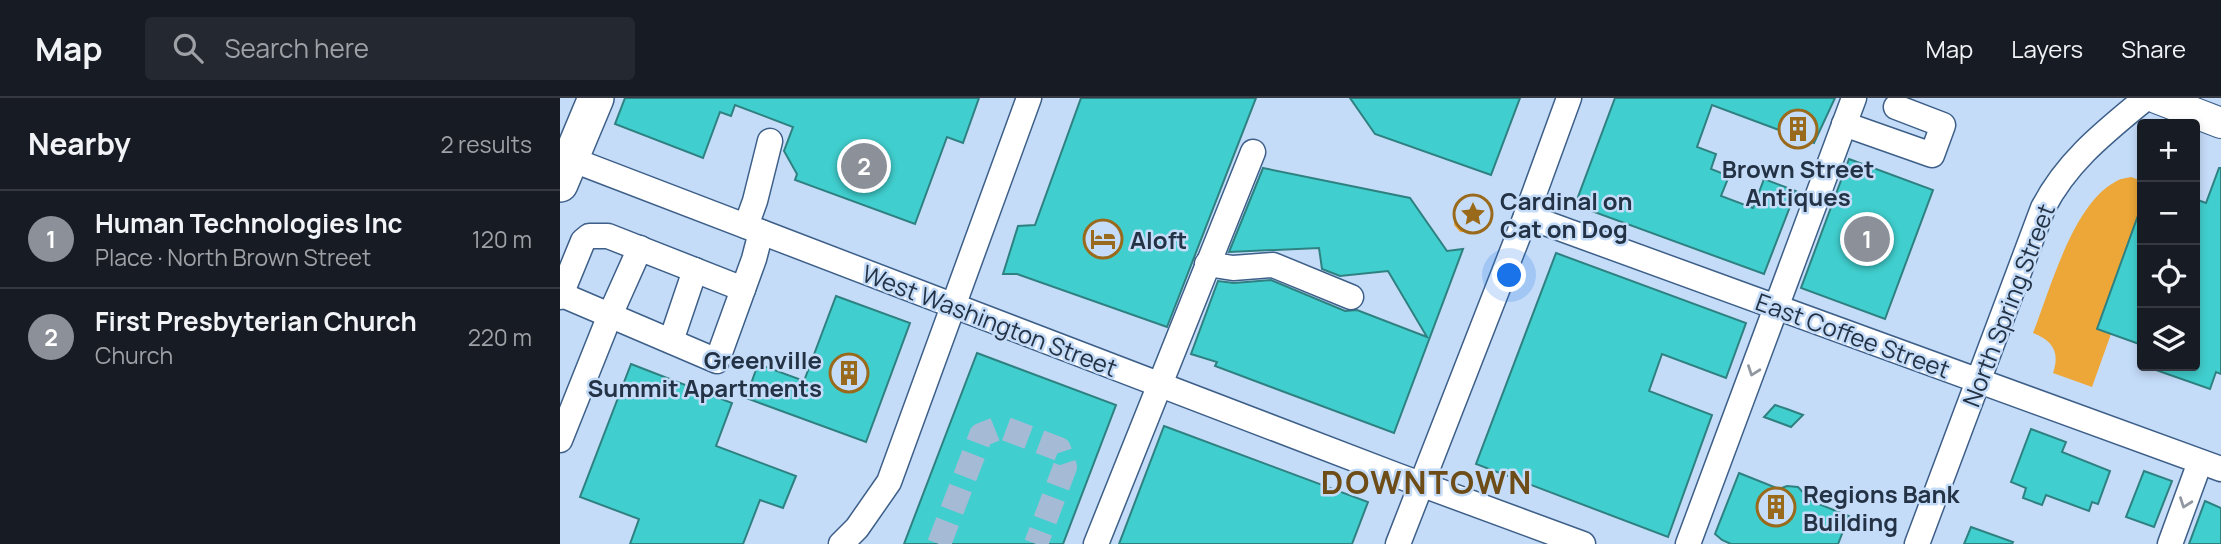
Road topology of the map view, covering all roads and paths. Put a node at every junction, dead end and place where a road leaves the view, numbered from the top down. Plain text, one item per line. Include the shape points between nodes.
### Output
1 (596, 98) edge
2 (1029, 98) edge
3 (1569, 98) edge
4 (1854, 98) edge
5 (2146, 98) edge
6 (2155, 98) edge
7 (1896, 107) dead end
8 (2221, 123) edge
9 (1844, 124) junction
10 (770, 141) dead end
11 (1253, 152) dead end
12 (564, 166) edge
13 (1525, 216) junction
14 (753, 229) junction
15 (640, 248) junction
16 (1208, 264) junction
17 (695, 270) junction
18 (743, 289) junction
19 (560, 295) edge
20 (1351, 297) dead end
21 (953, 306) junction
22 (1777, 307) junction
23 (610, 315) junction
24 (671, 341) junction
25 (1979, 381) junction
26 (1158, 384) junction
27 (560, 440) edge
28 (2211, 465) edge
29 (1420, 484) junction
30 (841, 544) edge
31 (1096, 544) edge
32 (1398, 544) edge
33 (1583, 544) edge
34 (1688, 544) edge
35 (1917, 544) edge
36 (2170, 544) edge

1 - 12 highway
2 - 21 street
3 - 13 street
4 - 9 street
5 - 25 street, North Spring Street via 2097,139 2054,186
6 - 8 main road
7 - 9 street via 1943,125 1932,155
9 - 22 street
10 - 14 street
11 - 16 street
12 - 14 street, West Washington Street
13 - 22 street, East Coffee Street
13 - 29 street
14 - 18 street
14 - 21 street, West Washington Street
15 - 17 street
15 - 19 street via 608,236 589,236
15 - 23 street
16 - 20 street via 1233,268 1273,265
16 - 26 street
17 - 18 street
17 - 24 street
18 - 24 street via 717,361
19 - 23 street
21 - 26 street, West Washington Street
21 - 30 street via 889,482
22 - 25 street, East Coffee Street
22 -> 34 street
23 - 24 street
23 - 27 street
25 - 28 street, East Coffee Street
25 - 35 street, North Spring Street
26 - 29 street, West Washington Street
26 - 31 street
28 -> 36 street
29 - 32 street
29 - 33 street, West Washington Street

